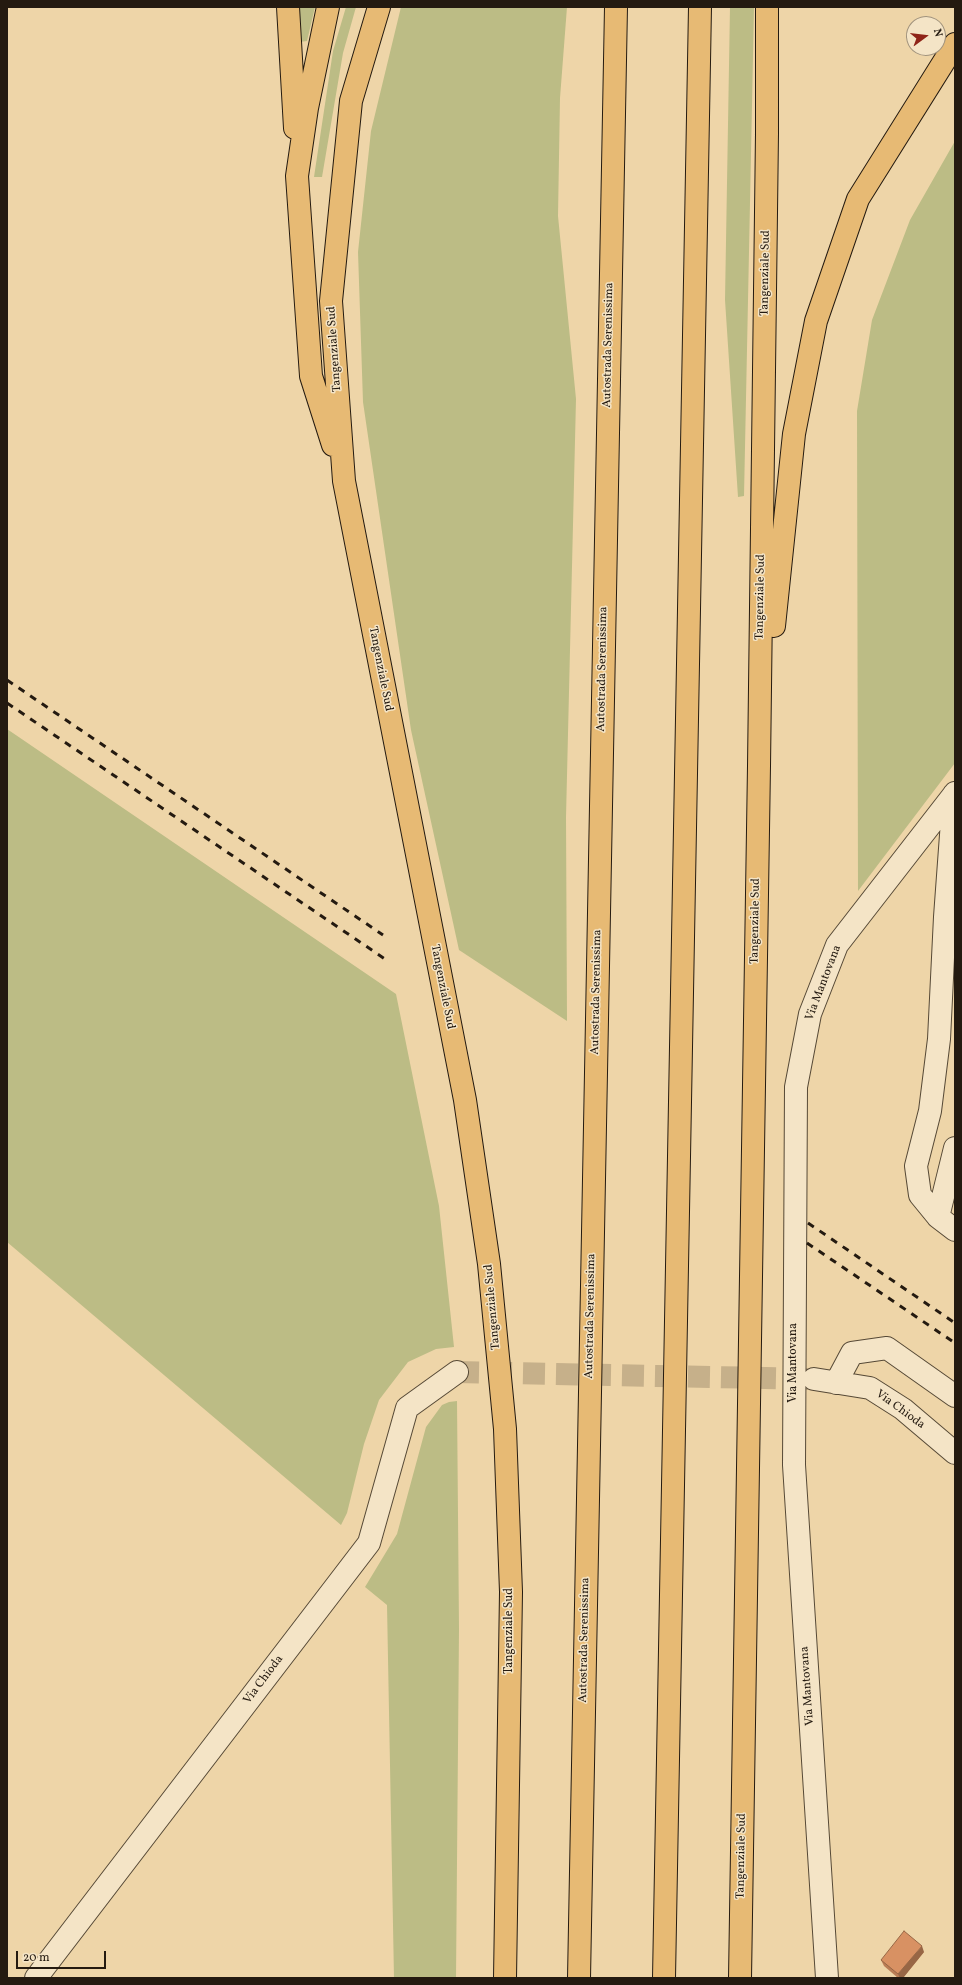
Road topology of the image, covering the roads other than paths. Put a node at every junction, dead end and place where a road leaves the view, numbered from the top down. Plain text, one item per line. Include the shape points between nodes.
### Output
1 (288, 7) edge
2 (328, 7) edge
3 (379, 7) edge
4 (616, 7) edge
5 (700, 7) edge
6 (767, 7) edge
7 (955, 44) edge
8 (297, 176) junction
9 (344, 481) junction
10 (759, 766) junction
11 (954, 794) edge
12 (955, 1148) edge
13 (947, 1224) edge
14 (457, 1372) tunnel mouth
15 (814, 1380) tunnel mouth
16 (836, 1383) junction
17 (955, 1396) edge
18 (955, 1454) edge
19 (36, 1978) edge
20 (505, 1978) edge
21 (579, 1978) edge
22 (664, 1978) edge
23 (740, 1978) edge
24 (827, 1978) edge

1 - 8 highway
2 - 8 highway via 307,108
3 - 9 highway, Tangenziale Sud via 351,101 331,301
4 - 21 highway, Autostrada Serenissima
5 - 22 highway
6 - 10 highway, Tangenziale Sud
7 - 10 highway via 858,199 816,321 794,434
8 - 9 highway via 311,376
9 - 20 highway, Tangenziale Sud via 464,1100 489,1264 504,1429 511,1592
10 - 23 highway, Tangenziale Sud
11 - 13 street via 939,1039 930,1110 916,1166 920,1195
11 - 24 street, Via Mantovana via 837,945 810,1014 796,1087 794,1465
12 - 13 street
14 - 19 street, Via Chioda via 407,1408 369,1543
15 - 16 street, Via Chioda
16 - 17 street via 852,1352 887,1348
16 - 18 street, Via Chioda via 870,1388 902,1409

